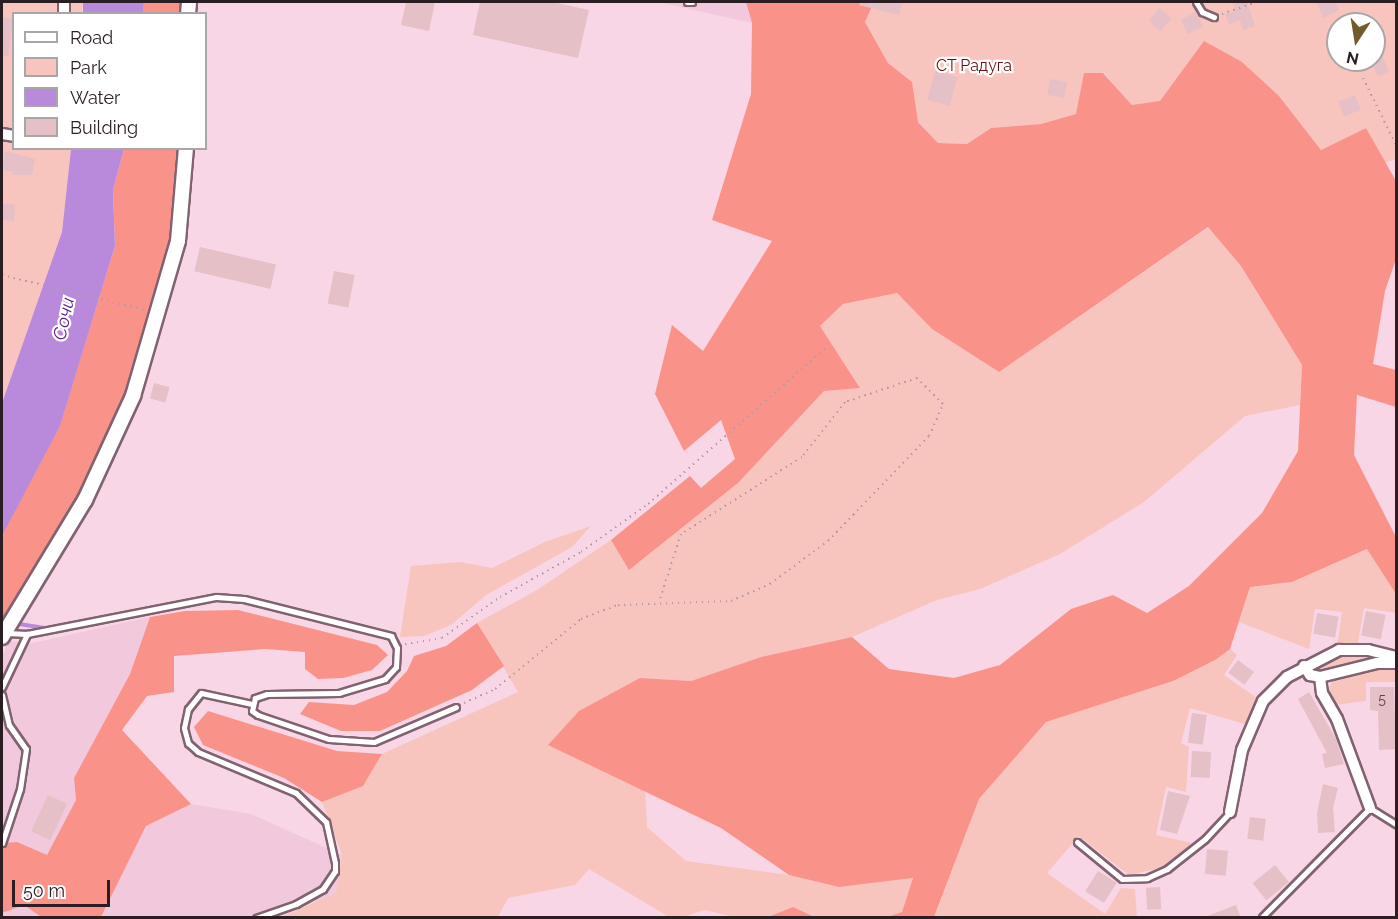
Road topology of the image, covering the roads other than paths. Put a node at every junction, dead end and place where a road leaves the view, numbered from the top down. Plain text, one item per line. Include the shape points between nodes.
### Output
1 (687, 2) edge
2 (692, 2) edge
3 (1196, 2) edge
4 (1214, 17) road end
5 (186, 150) edge
6 (27, 634) junction
7 (3, 635) edge
8 (1396, 657) edge
9 (1396, 663) edge
10 (1304, 666) junction
11 (1320, 677) junction
12 (2, 687) edge
13 (2, 695) edge
14 (252, 704) junction
15 (456, 707) road end
16 (1370, 808) junction
17 (1230, 812) joint
18 (1396, 824) edge
19 (1077, 842) dead end
20 (2, 843) edge
21 (1262, 917) edge
22 (256, 918) edge

1 - 2 lane
3 - 4 lane via 1202,12
5 - 7 street via 178,242 133,396 86,500
6 - 7 lane
6 - 12 lane
6 - 14 lane via 216,597 244,599 391,636 398,658 396,667 385,679 339,693 267,694 255,698
8 - 10 street via 1368,650 1339,650
9 - 11 street via 1377,663
10 - 11 street via 1310,675
10 - 17 street via 1263,700 1242,750
11 - 16 street via 1322,693 1337,719
13 - 20 lane via 9,725 26,749 20,789
14 - 15 lane via 252,711 258,715 300,731 358,743 406,732
14 - 22 lane via 201,693 188,709 184,728 188,743 198,752 296,793 326,822 335,863 335,871 323,890
16 - 18 lane
16 - 21 lane
17 - 19 lane via 1205,839 1167,869 1147,878 1122,879

